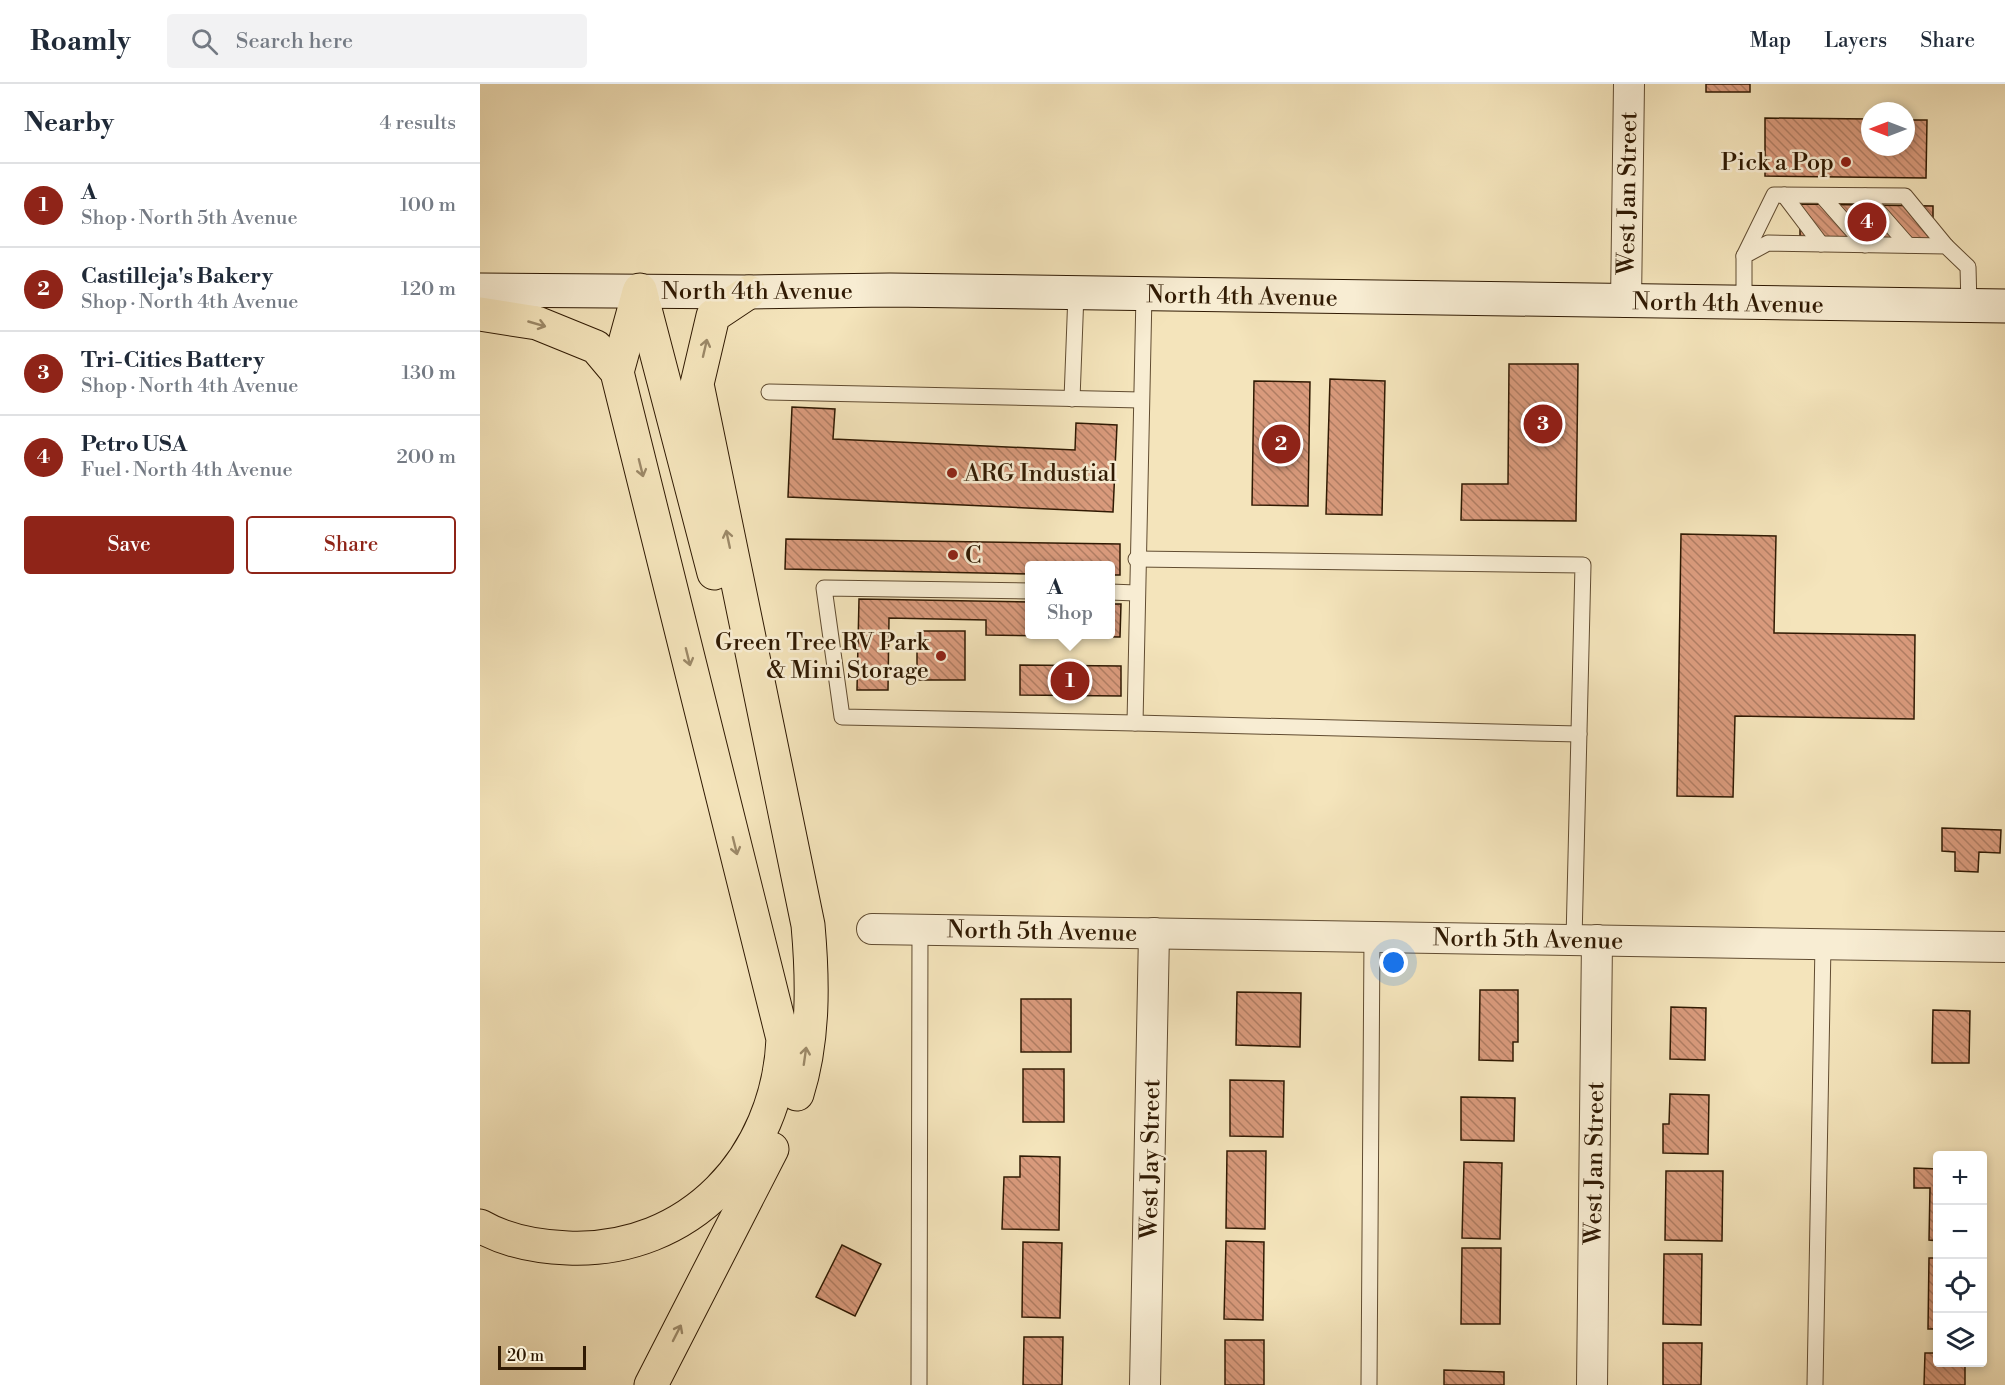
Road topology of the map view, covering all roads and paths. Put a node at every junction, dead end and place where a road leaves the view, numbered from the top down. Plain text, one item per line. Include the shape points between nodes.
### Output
1 (1629, 84) edge
2 (1784, 195) junction
3 (1822, 196) junction
4 (1865, 196) junction
5 (1821, 244) junction
6 (1865, 245) junction
7 (1908, 245) junction
8 (1946, 246) junction
9 (1744, 256) junction
10 (480, 290) edge
11 (640, 290) junction
12 (749, 292) junction
13 (1076, 293) junction
14 (1144, 294) junction
15 (1626, 302) junction
16 (1744, 303) junction
17 (1969, 306) junction
18 (2005, 306) edge
19 (480, 314) edge
20 (617, 372) junction
21 (769, 392) dead end
22 (1072, 399) junction
23 (1141, 400) junction
24 (1136, 559) junction
25 (1025, 591) edge
26 (1115, 592) edge
27 (1136, 593) junction
28 (1135, 723) junction
29 (1579, 734) junction
30 (808, 925) junction
31 (872, 929) dead end
32 (920, 929) junction
33 (1154, 933) junction
34 (1372, 936) junction
35 (1585, 940) junction
36 (1823, 944) junction
37 (2005, 947) edge
38 (480, 1226) edge
39 (651, 1385) edge
40 (919, 1385) edge
41 (1145, 1385) edge
42 (1370, 1385) edge
43 (1592, 1385) edge
44 (1815, 1385) edge

1 - 15 street, West Jan Street
2 - 3 lane
2 - 5 lane
2 - 9 lane via 1774,195
3 - 4 lane
3 - 6 lane
4 - 7 lane
4 - 8 lane via 1905,196
5 - 6 lane
5 - 9 lane via 1768,243
6 - 7 lane
7 - 8 lane
8 - 17 lane via 1968,267
9 - 16 lane
10 - 11 main road, North 4th Avenue
11 - 12 main road, North 4th Avenue
11 - 20 highway
11 - 30 highway
12 - 13 main road, North 4th Avenue
30 -> 12 highway via 697,384 713,316
13 - 14 main road, North 4th Avenue
13 - 22 lane
14 - 15 main road, North 4th Avenue
14 - 23 lane
15 - 16 main road, North 4th Avenue
16 - 17 main road, North 4th Avenue
17 - 18 main road, North 4th Avenue
19 -> 20 highway via 537,323 596,347
20 -> 38 highway via 783,1040 783,1059 770,1113 750,1153 730,1180 678,1222 647,1236 582,1249 515,1240
21 - 22 lane
22 - 23 lane
23 - 24 lane
24 - 27 lane
24 - 29 lane via 1583,565
25 - 28 lane via 824,588 842,717
26 - 27 lane
27 - 28 lane
28 - 29 lane
29 - 35 lane
39 -> 30 highway via 791,1113 802,1080 810,1026 813,979
31 - 32 street, North 5th Avenue
32 - 33 street, North 5th Avenue
32 - 40 lane
33 - 34 street, North 5th Avenue
33 - 41 street, West Jay Street
34 - 35 street, North 5th Avenue
34 - 42 lane
35 - 36 street, North 5th Avenue
35 - 43 street, West Jan Street
36 - 37 street, North 5th Avenue
36 - 44 lane

